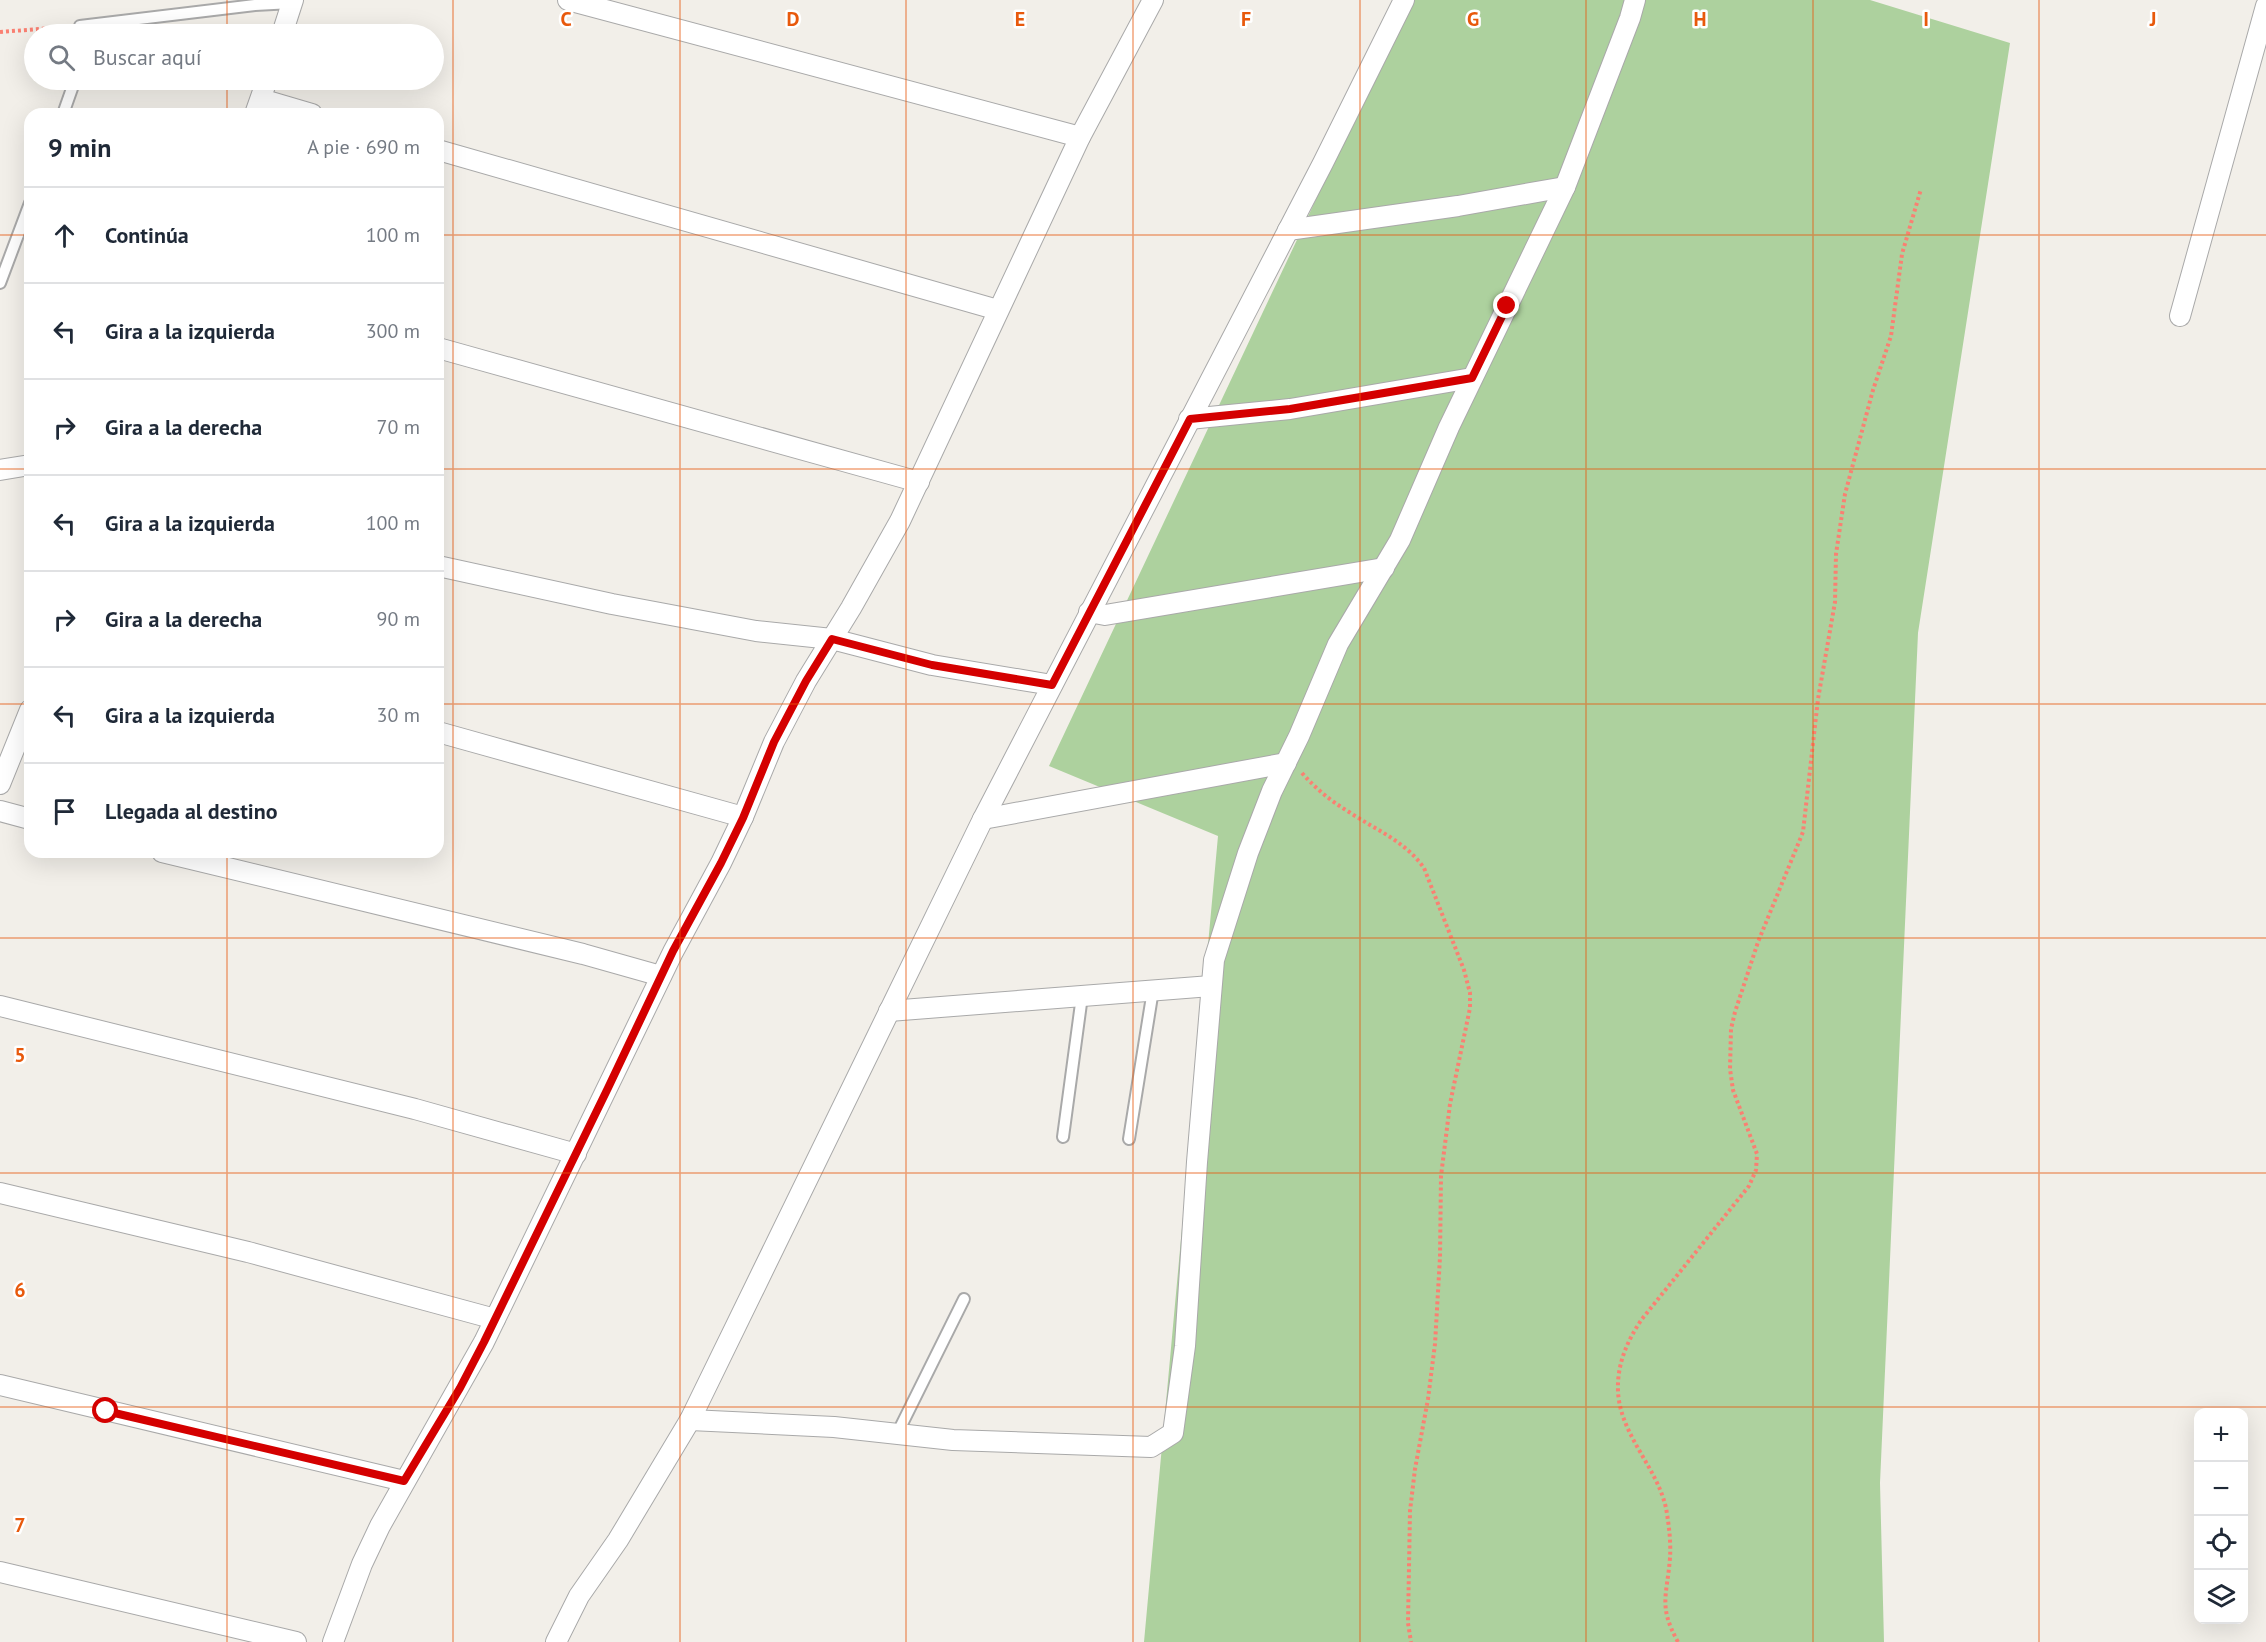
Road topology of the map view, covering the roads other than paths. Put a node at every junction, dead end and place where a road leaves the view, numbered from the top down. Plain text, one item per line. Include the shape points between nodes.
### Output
1 (568, 0) edge
2 (1153, 0) edge
3 (1404, 0) edge
4 (1635, 0) edge
5 (292, 2) edge
6 (2266, 6) edge
7 (122, 24) edge
8 (285, 24) edge
9 (71, 90) edge
10 (264, 90) edge
11 (258, 107) edge
12 (65, 108) edge
13 (1080, 137) junction
14 (444, 152) edge
15 (1564, 187) junction
16 (24, 219) edge
17 (1288, 231) junction
18 (0, 283) edge
19 (998, 310) junction
20 (2180, 316) dead end
21 (444, 350) edge
22 (1472, 378) junction
23 (1190, 419) junction
24 (24, 466) edge
25 (0, 470) edge
26 (919, 482) junction
27 (444, 567) edge
28 (1384, 568) junction
29 (1089, 612) junction
30 (832, 639) junction
31 (1052, 685) junction
32 (24, 725) edge
33 (444, 734) edge
34 (1286, 763) junction
35 (0, 784) edge
36 (0, 811) edge
37 (24, 817) edge
38 (743, 818) junction
39 (983, 819) junction
40 (187, 858) edge
41 (661, 976) junction
42 (1211, 986) junction
43 (1153, 990) junction
44 (1082, 996) junction
45 (0, 1006) edge
46 (889, 1011) junction
47 (1064, 1137) dead end
48 (1129, 1139) dead end
49 (576, 1154) junction
50 (0, 1193) edge
51 (964, 1299) dead end
52 (495, 1319) junction
53 (0, 1385) edge
54 (690, 1420) junction
55 (897, 1434) junction
56 (404, 1481) junction
57 (0, 1572) edge
58 (296, 1642) edge
59 (333, 1642) edge
60 (556, 1642) edge

1 - 13 street
2 - 13 street
3 - 17 street
4 - 15 street
5 - 7 lane
5 - 8 street
6 - 20 street
9 - 12 lane
10 - 11 street
13 - 19 street
14 - 19 street
15 - 17 street
15 - 22 street
16 - 18 lane
17 - 23 street
19 - 26 street
21 - 26 street
22 - 23 street via 1290,409
22 - 28 street
23 - 29 street
24 - 25 street
26 - 30 street
27 - 30 street via 756,631
28 - 29 street via 1105,615
28 - 34 street via 1338,644
29 - 31 street
30 - 31 street via 932,665
30 - 38 street via 774,742
31 - 39 street
32 - 35 street
33 - 38 street
34 - 39 street
34 - 42 street via 1248,853 1214,960
36 - 37 street
38 - 41 street
39 - 46 street
40 - 41 street
41 - 49 street
42 - 43 street
42 - 55 street via 1185,1346 1173,1433 1151,1447 953,1440
43 - 44 street
43 - 48 lane
44 - 46 street
44 - 47 lane
45 - 49 street via 381,1100
46 - 54 street
49 - 52 street
50 - 52 street via 248,1252
51 - 55 lane
52 - 56 street via 460,1388
53 - 56 street
54 - 55 street
54 - 60 street via 618,1540 579,1596
56 - 59 street via 362,1564
57 - 58 street

